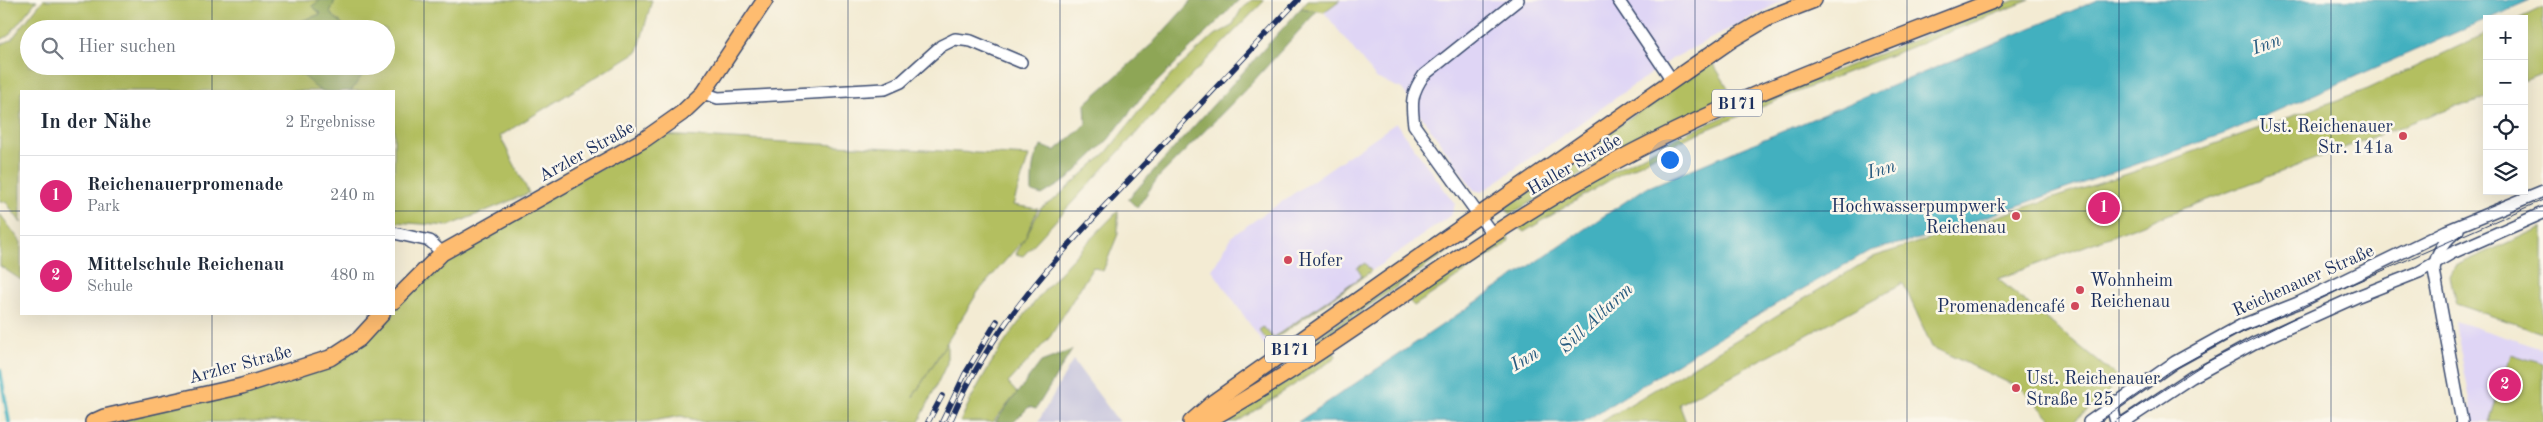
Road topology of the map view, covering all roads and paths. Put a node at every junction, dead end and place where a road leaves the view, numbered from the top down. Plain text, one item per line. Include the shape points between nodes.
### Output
1 (765, 0) edge
2 (1518, 0) edge
3 (1618, 0) edge
4 (1814, 0) edge
5 (1995, 0) edge
6 (1021, 62) dead end
7 (1672, 80) junction
8 (703, 92) junction
9 (2543, 191) edge
10 (2543, 213) edge
11 (1479, 216) junction
12 (2467, 224) junction
13 (395, 233) edge
14 (1493, 235) junction
15 (442, 253) junction
16 (2434, 264) junction
17 (2419, 272) junction
18 (2435, 283) junction
19 (395, 300) edge
20 (381, 315) edge
21 (2116, 401) junction
22 (93, 422) edge
23 (1191, 422) edge
24 (1205, 422) edge
25 (2089, 422) edge
26 (2116, 422) edge
27 (2124, 422) edge
28 (2462, 422) edge

1 - 8 main road, Arzler Straße
2 - 11 street via 1424,75 1414,89 1411,106 1414,124
3 - 7 street
4 - 7 main road, Haller Straße / B171 via 1768,18
5 - 14 main road, Haller Straße / B171 via 1768,89 1658,138 1572,185
6 - 8 street via 967,40 955,39 942,46 901,82 885,89 718,98
7 - 11 main road, Haller Straße / B171
8 - 15 main road, Arzler Straße via 682,113 645,139
9 - 12 street, Reichenauer Straße
10 - 16 street, Reichenauer Straße
11 - 14 street
11 - 23 main road, Haller Straße / B171
12 - 16 street via 2444,243
12 - 21 street, Reichenauer Straße via 2446,231 2298,303 2242,325 2175,362
13 - 15 street via 430,241
14 - 24 main road, Haller Straße / B171 via 1333,342
15 - 19 main road, Arzler Straße
16 - 17 street, Reichenauer Straße
16 - 18 street
17 - 18 street
17 - 27 street, Reichenauer Straße via 2254,343 2192,377
18 - 28 street
20 - 22 main road, Arzler Straße via 359,340 330,358 242,386
21 - 25 street, Reichenauer Straße
21 - 26 street via 2113,410

